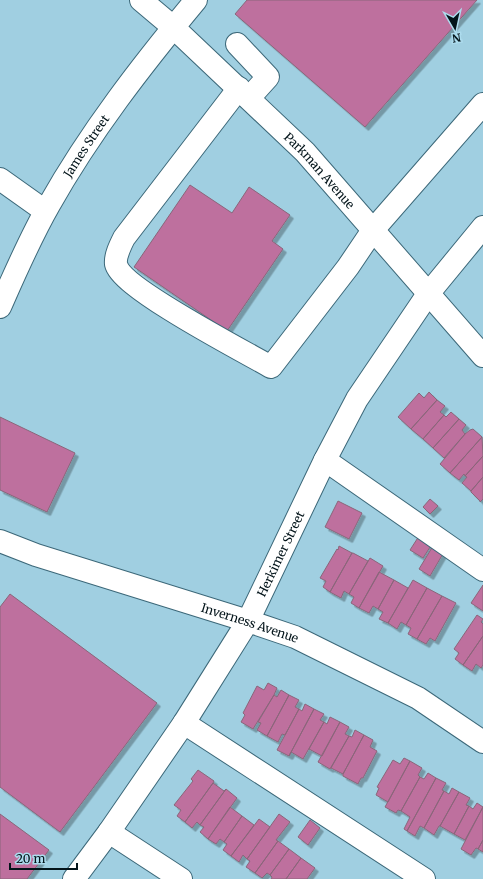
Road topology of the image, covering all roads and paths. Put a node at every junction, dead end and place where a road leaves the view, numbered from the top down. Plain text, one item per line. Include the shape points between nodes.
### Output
1 (141, 0) edge
2 (196, 0) edge
3 (173, 27) junction
4 (237, 44) dead end
5 (244, 93) junction
6 (483, 104) edge
7 (0, 179) edge
8 (46, 211) junction
9 (483, 227) edge
10 (373, 230) junction
11 (428, 294) junction
12 (0, 307) edge
13 (483, 356) edge
14 (325, 460) junction
15 (0, 541) edge
16 (483, 570) edge
17 (248, 621) junction
18 (184, 722) junction
19 (483, 742) edge
20 (109, 832) junction
21 (74, 879) edge
22 (181, 879) edge
23 (424, 879) edge

1 - 3 street, Parkman Avenue
2 - 3 street, James Street
3 - 5 street, Parkman Avenue
3 - 8 street, James Street via 126,86 83,149
4 - 5 street via 268,77
5 - 10 street, Parkman Avenue via 305,152
5 - 10 street via 124,238 116,264 121,274 158,303 271,367 348,267
6 - 10 street
7 - 8 street
8 - 12 street, James Street
9 - 11 street, Herkimer Street
10 - 11 street, Parkman Avenue
11 - 13 street, Parkman Avenue
11 - 14 street, Herkimer Street via 357,399
14 - 16 street
14 - 17 street, Herkimer Street
15 - 17 street, Inverness Avenue via 116,581
17 - 18 street, Herkimer Street
17 - 19 street, Inverness Avenue via 295,638 418,698
18 - 20 street, Herkimer Street
18 - 23 street
20 - 21 street, Herkimer Street
20 - 22 street

